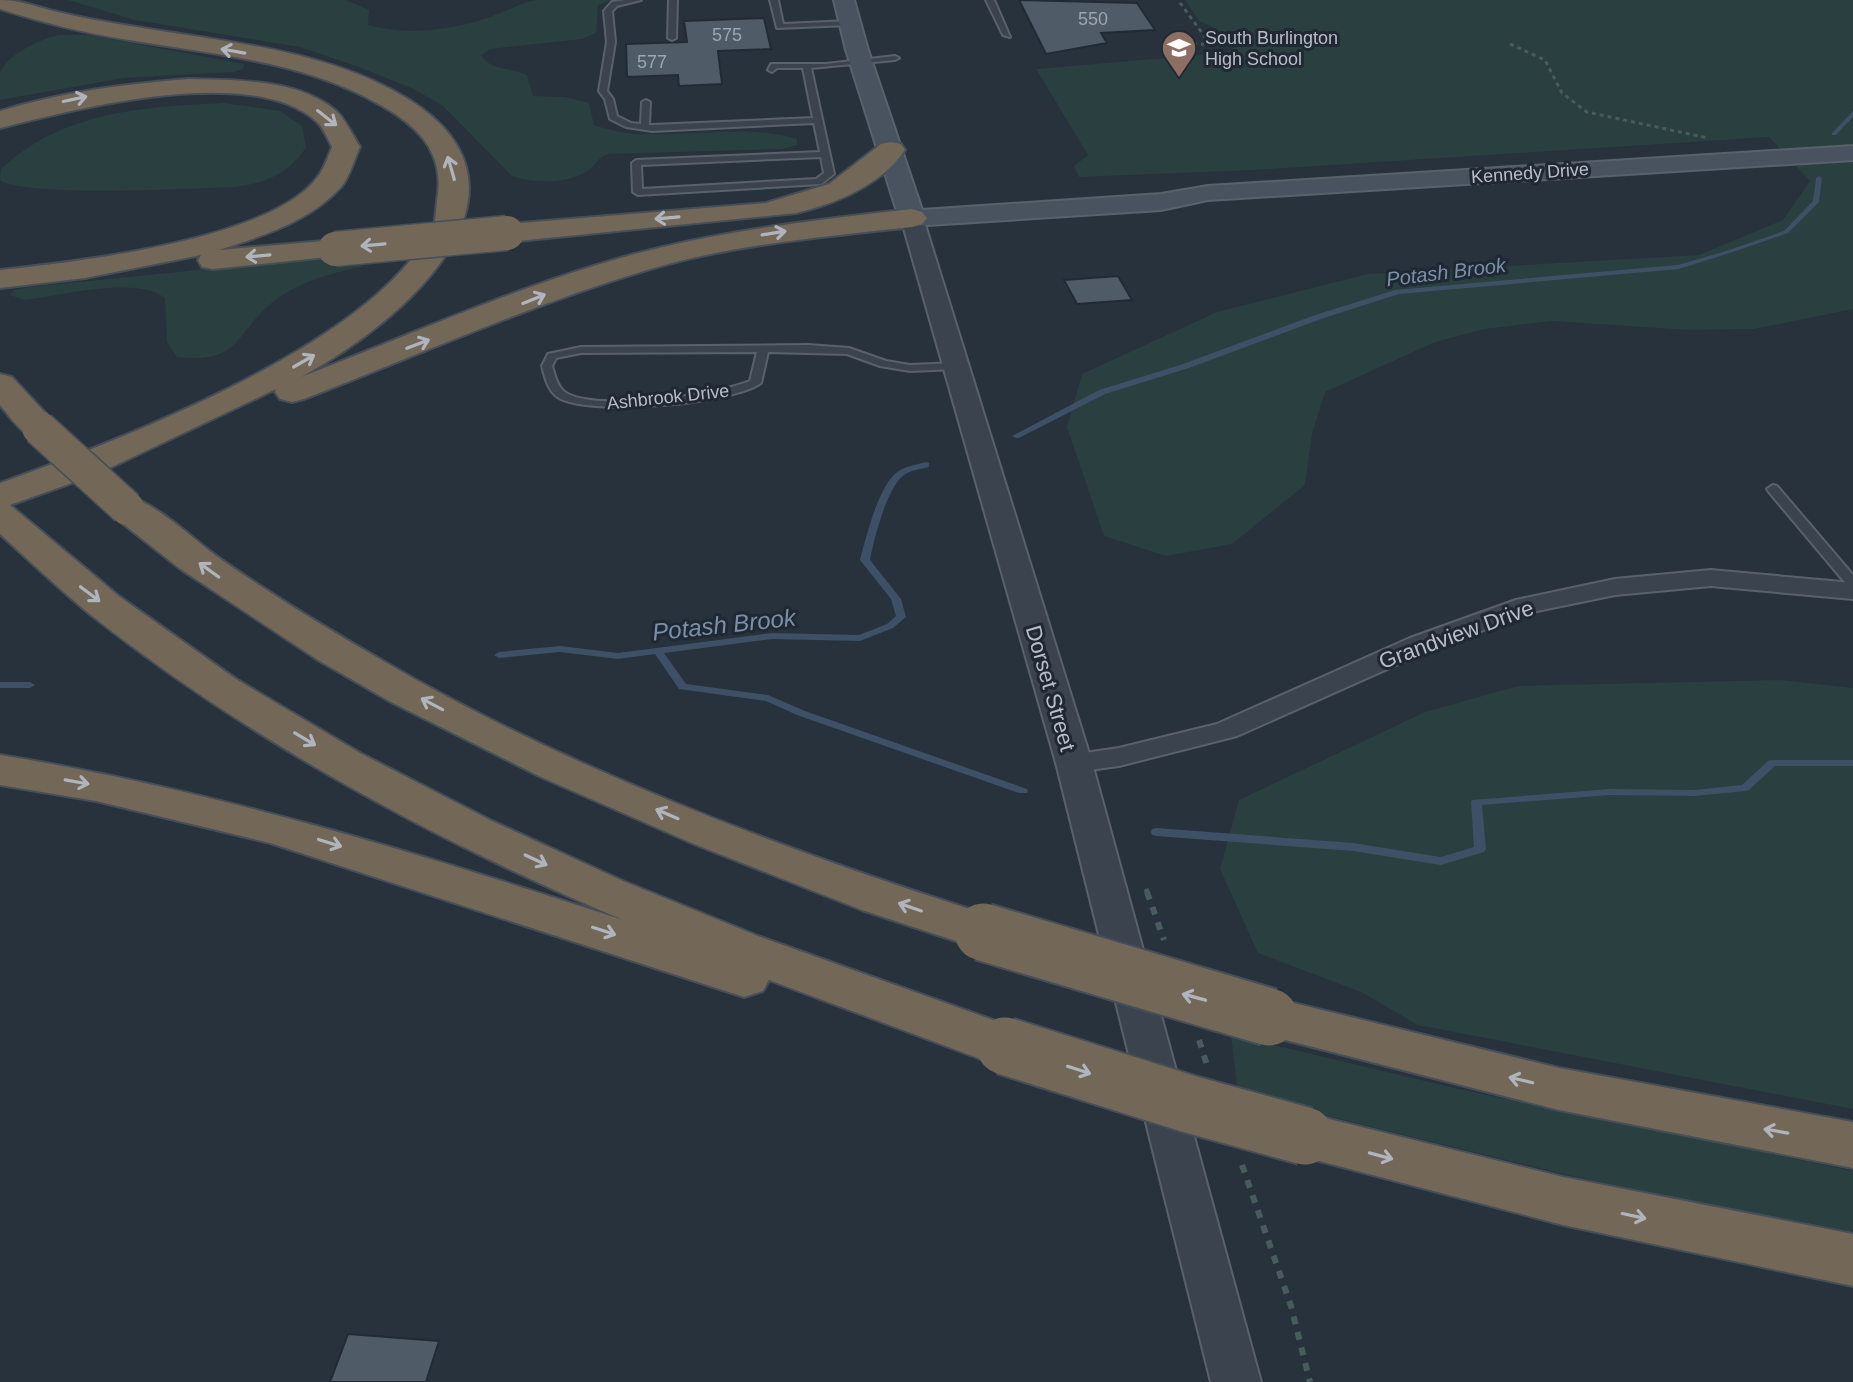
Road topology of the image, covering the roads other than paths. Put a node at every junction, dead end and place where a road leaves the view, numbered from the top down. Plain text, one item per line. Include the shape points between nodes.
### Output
1 (637, 0) edge
2 (673, 0) edge
3 (774, 0) edge
4 (844, 0) edge
5 (990, 0) edge
6 (0, 2) edge
7 (850, 23) junction
8 (1007, 35) dead end
9 (672, 38) dead end
10 (895, 58) dead end
11 (861, 62) junction
12 (807, 66) junction
13 (772, 70) dead end
14 (646, 102) dead end
15 (0, 120) edge
16 (818, 120) junction
17 (645, 127) junction
18 (891, 150) junction
19 (1853, 153) edge
20 (825, 154) junction
21 (908, 209) junction
22 (767, 210) junction
23 (47, 274) junction
24 (0, 279) edge
25 (763, 348) junction
26 (956, 366) junction
27 (0, 384) edge
28 (55, 476) junction
29 (1773, 489) dead end
30 (0, 496) edge
31 (15, 529) edge
32 (1853, 583) edge
33 (1853, 591) edge
34 (1074, 763) junction
35 (0, 770) edge
36 (1005, 1046) junction
37 (1853, 1145) edge
38 (1853, 1260) edge
39 (1236, 1382) edge

1 - 17 lane via 615,4 608,11 611,42 603,91 613,117
2 - 9 lane
3 - 7 lane via 780,26
4 - 7 main road, Dorset Street
5 - 8 lane
28 -> 6 highway via 257,386 370,318 433,252 450,219 455,178 439,141 418,119 351,81 290,62 72,21
7 - 11 main road, Dorset Street
10 - 11 lane
11 - 12 lane
11 - 18 main road, Dorset Street
12 - 13 lane
12 - 16 lane
14 - 17 lane
15 -> 23 highway via 97,94 219,87 266,92 305,104 332,120 345,140 343,161 329,182 300,205 256,227 162,257
16 - 17 lane
16 - 20 lane
18 - 21 main road, Dorset Street
18 - 22 highway via 837,193
19 - 21 main road, Kennedy Drive via 1208,193 1161,202
20 - 20 lane via 829,174 818,182 638,192 636,163
21 - 22 highway
21 - 26 street, Dorset Street
28 -> 21 highway via 640,262
22 -> 23 highway, bridge
23 - 24 highway
25 - 25 lane, Ashbrook Drive via 581,350 552,356 547,366 557,392 570,400 625,404 755,383
25 - 26 lane, Ashbrook Drive via 849,351 910,368
26 - 34 street, Dorset Street
37 -> 27 highway, bridge via 1559,1089 1269,1017 983,932 791,865 500,739 288,623 127,508 39,428
28 - 30 highway
29 - 32 lane
31 -> 36 highway via 109,608 222,688 424,804 659,915
33 - 34 street, Grandview Drive via 1711,578 1615,587 1525,606 1420,644 1227,730
34 - 39 street, Dorset Street
35 -> 36 highway via 226,813 772,987
36 -> 38 highway, bridge via 1305,1136 1577,1204

